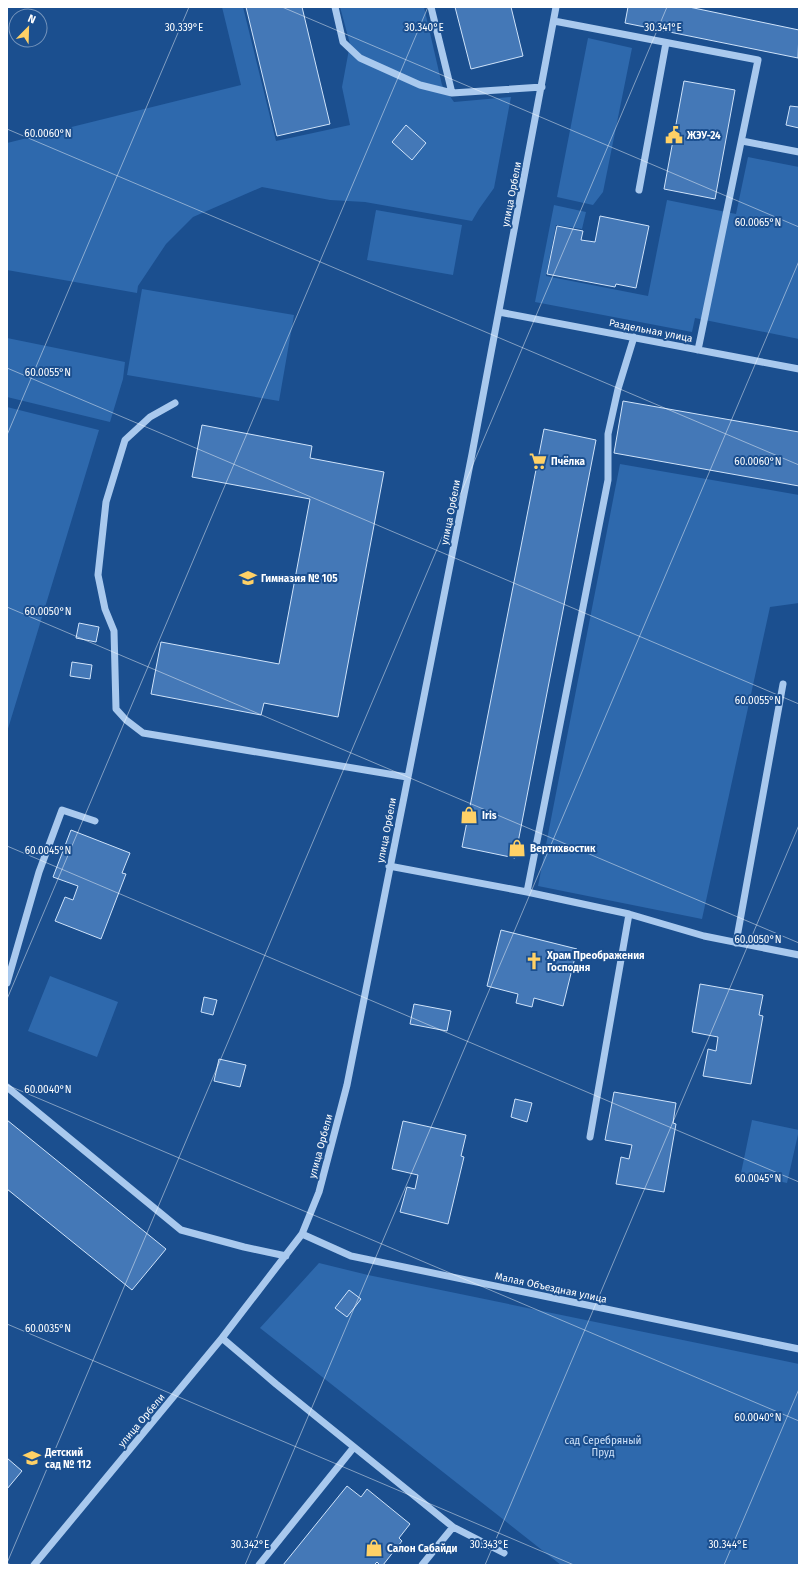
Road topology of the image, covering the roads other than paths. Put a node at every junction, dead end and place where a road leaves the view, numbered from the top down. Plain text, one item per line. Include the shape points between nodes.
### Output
1 (335, 7) edge
2 (431, 7) edge
3 (556, 7) edge
4 (554, 21) junction
5 (666, 42) junction
6 (542, 87) junction
7 (452, 93) junction
8 (742, 141) junction
9 (799, 152) edge
10 (639, 190) dead end
11 (499, 312) junction
12 (634, 337) junction
13 (698, 350) junction
14 (799, 369) edge
15 (175, 403) dead end
16 (783, 684) dead end
17 (407, 777) junction
18 (95, 821) dead end
19 (389, 866) junction
20 (527, 892) junction
21 (629, 914) junction
22 (736, 943) junction
23 (799, 955) edge
24 (7, 983) edge
25 (7, 1087) edge
26 (590, 1137) dead end
27 (302, 1234) junction
28 (286, 1256) junction
29 (222, 1338) junction
30 (799, 1349) edge
31 (354, 1447) junction
32 (453, 1527) junction
33 (504, 1553) dead end
34 (34, 1565) edge
35 (259, 1565) edge
36 (422, 1565) edge

1 - 7 street via 344,42 360,58 420,85
2 - 7 street
3 - 4 street, улица Орбели
4 - 5 street
4 - 6 street, улица Орбели
5 - 8 street via 758,60
5 - 10 street
6 - 7 street
6 - 11 street, улица Орбели
8 - 9 street
8 - 13 street
11 - 12 street, Раздельная улица
11 - 17 street, улица Орбели
12 - 13 street, Раздельная улица
12 - 20 street via 608,434 608,480
13 - 14 street, Раздельная улица
15 - 17 street via 150,417 125,440 106,502 98,575 105,609 114,631 116,709 143,733
16 - 22 street
17 - 19 street, улица Орбели
18 - 24 street via 62,810 39,872
19 - 20 street
19 - 27 street, улица Орбели via 347,1085 319,1192
20 - 21 street
21 - 22 street
21 - 26 street
22 - 23 street
25 - 28 street via 181,1230
27 - 28 street, улица Орбели
27 - 30 street, Малая Объездная улица via 351,1256
28 - 29 street, улица Орбели
29 - 31 street
29 - 34 street, улица Орбели
31 - 32 street
31 - 35 street
32 - 33 street
32 - 36 street

